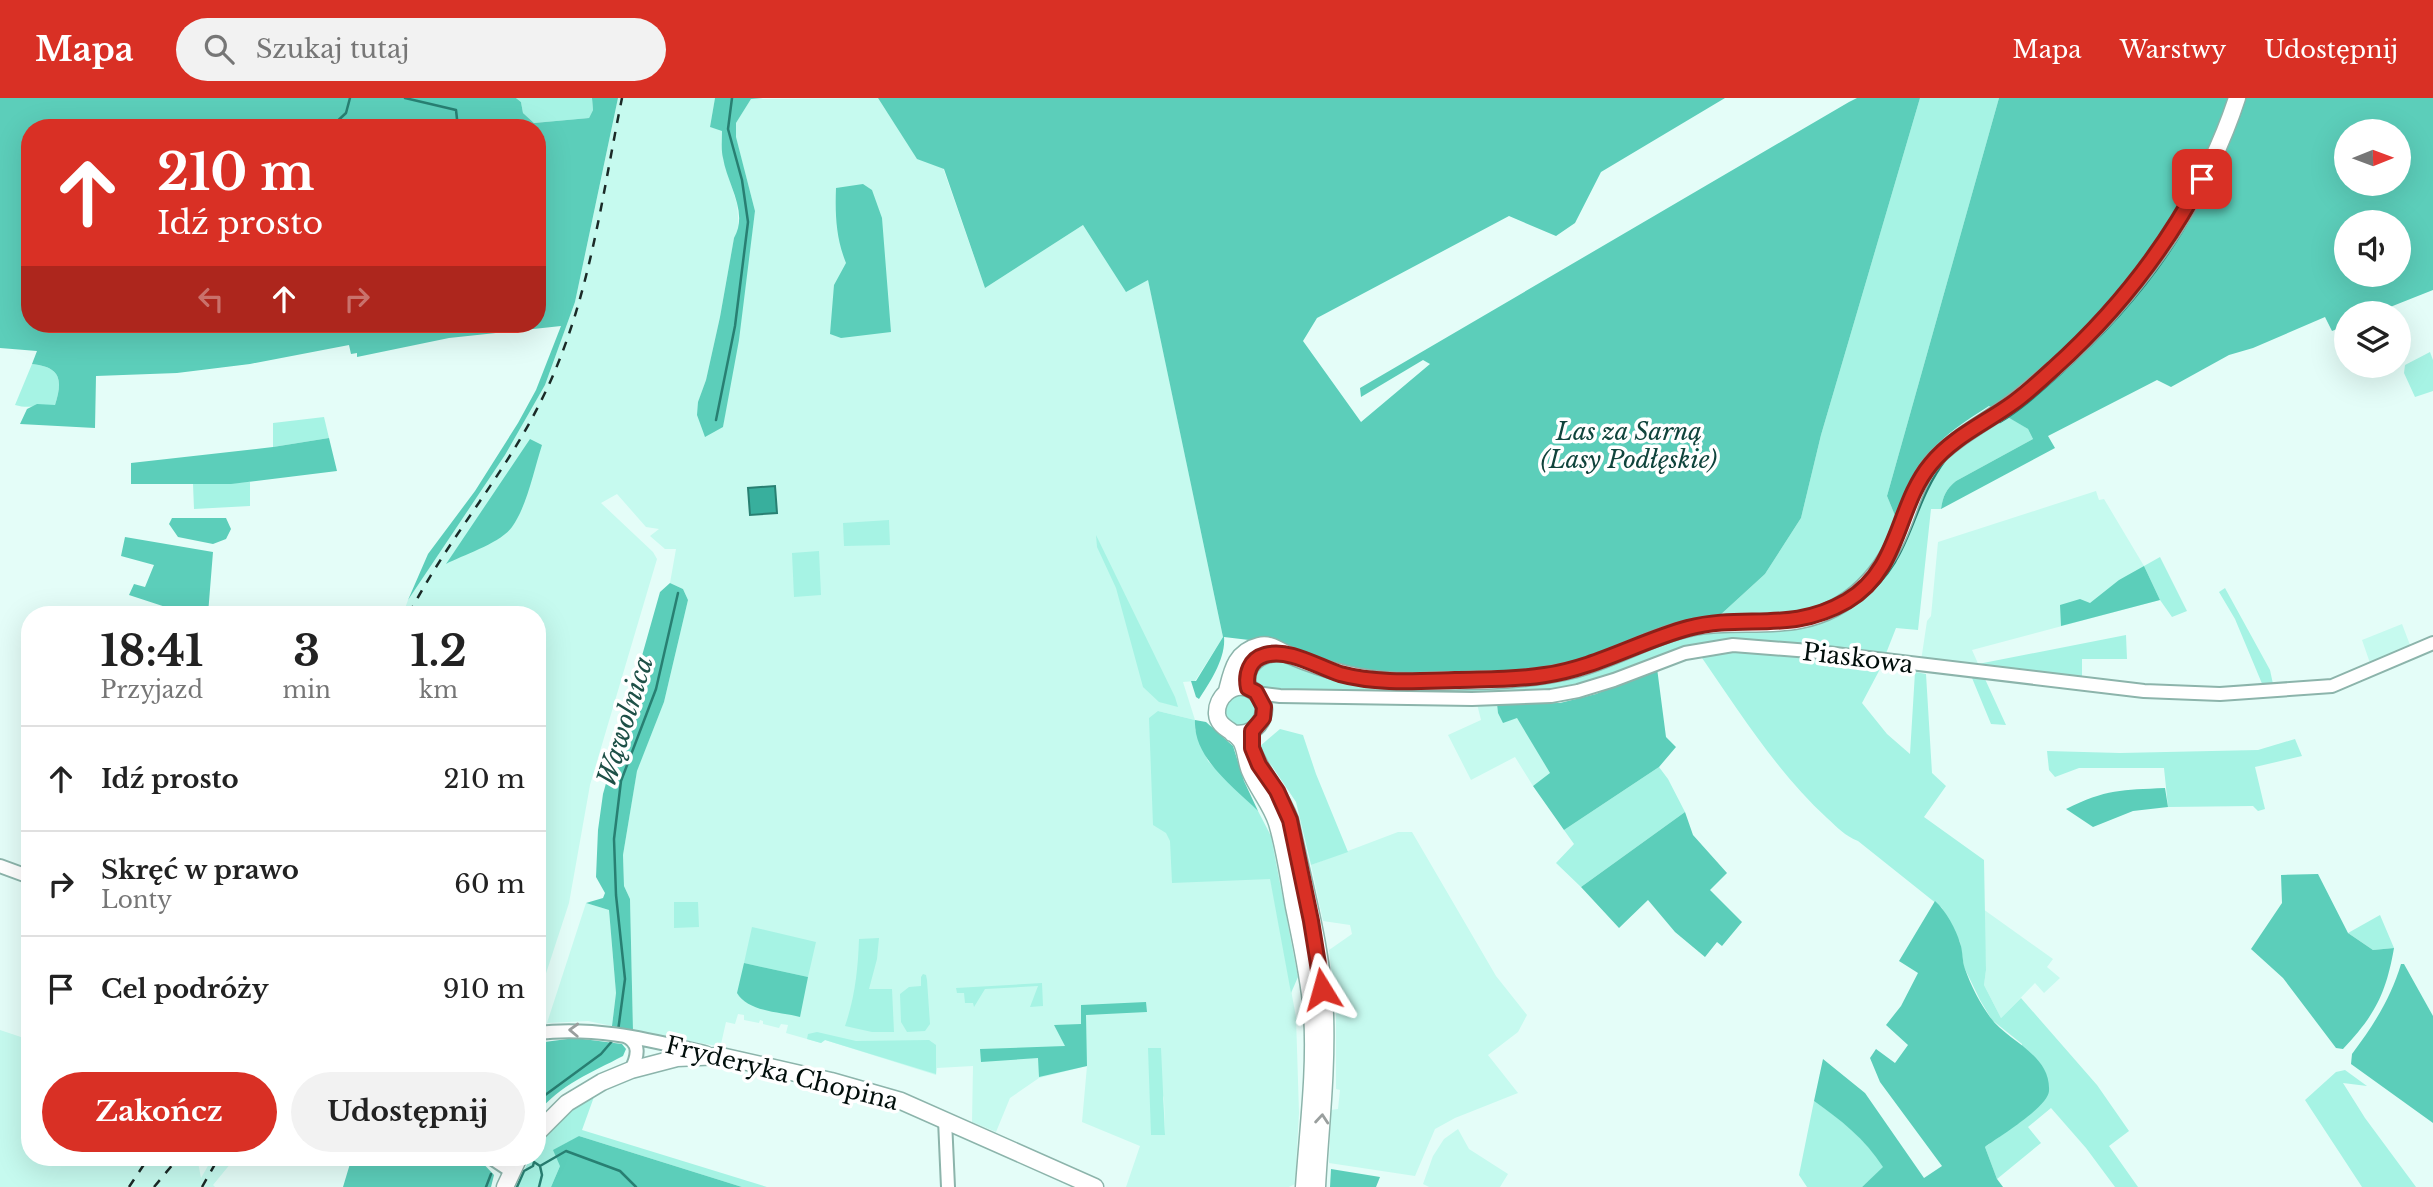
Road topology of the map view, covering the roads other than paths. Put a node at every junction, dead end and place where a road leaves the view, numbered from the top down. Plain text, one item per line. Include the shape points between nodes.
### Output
1 (2237, 98) edge
2 (2433, 643) edge
3 (1286, 654) junction
4 (1252, 690) junction
5 (1227, 691) junction
6 (1280, 696) junction
7 (1264, 707) junction
8 (1252, 731) junction
9 (1232, 733) junction
10 (0, 866) edge
11 (21, 874) edge
12 (546, 1032) edge
13 (617, 1033) junction
14 (721, 1056) junction
15 (631, 1070) junction
16 (945, 1120) junction
17 (546, 1124) edge
18 (514, 1166) edge
19 (505, 1187) edge
20 (948, 1187) edge
21 (1095, 1187) edge
22 (1304, 1187) edge
23 (1317, 1187) edge

1 - 3 main road via 2190,202 2132,286 2087,338 2047,374 1930,464 1873,579 1829,611 1799,620 1691,627 1578,668 1501,679 1374,680
2 - 6 street, Piaskowa via 2332,686 2220,694 2144,691 1733,645 1685,653 1587,689 1551,696
3 - 4 main road via 1266,654 1253,662 1247,673
3 - 5 main road via 1267,645 1247,651 1234,663
4 - 5 main road
4 - 6 street, Piaskowa
4 - 7 main road
5 - 9 main road via 1217,712 1224,728
6 - 7 street
7 - 8 main road via 1263,718
8 - 9 main road
23 -> 8 main road via 1325,1034 1319,962 1290,820 1259,765
9 - 22 main road via 1241,741 1250,771 1278,826 1306,965 1312,1045
10 - 11 street
13 -> 12 street, Fryderyka Chopina
13 - 14 street, Fryderyka Chopina
13 - 15 street via 636,1045 638,1057
14 - 15 main road via 677,1058
14 - 16 main road, Fryderyka Chopina via 863,1089
15 - 17 main road via 584,1091
16 - 20 street
16 - 21 main road, Fryderyka Chopina
18 - 19 main road

